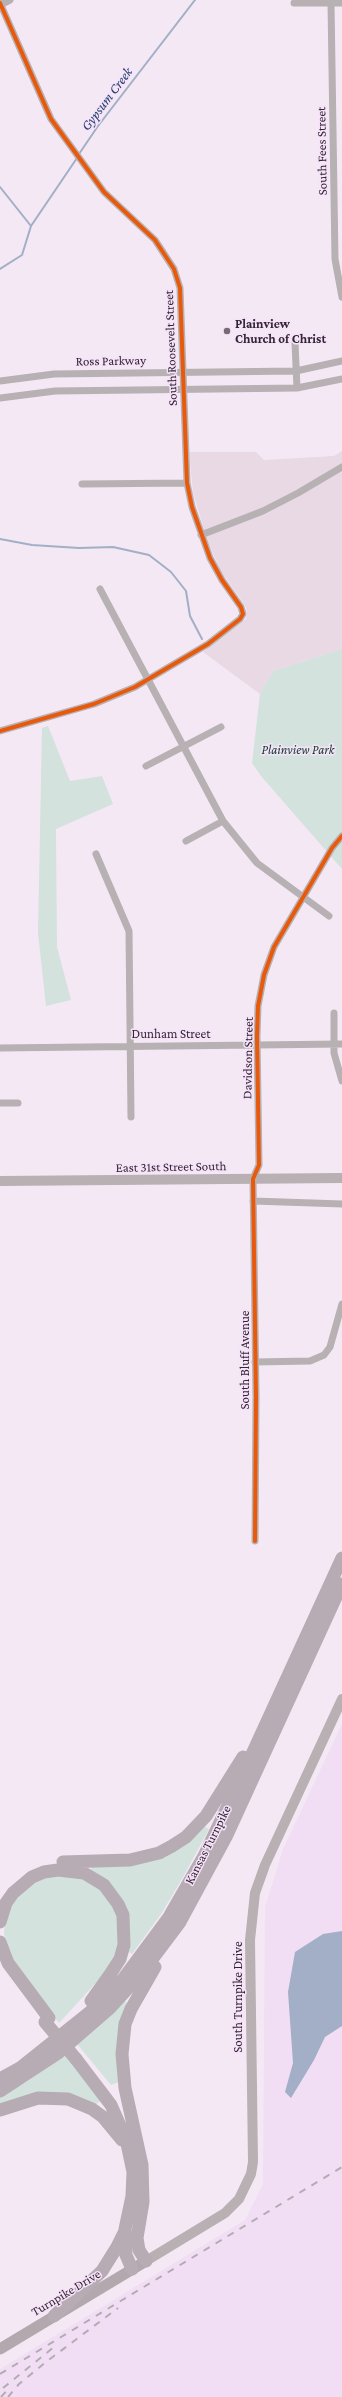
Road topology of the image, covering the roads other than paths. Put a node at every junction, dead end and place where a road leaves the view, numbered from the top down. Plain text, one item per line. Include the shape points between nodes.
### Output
1 (10, 0) edge
2 (294, 3) dead end
3 (332, 3) junction
4 (342, 3) edge
5 (0, 4) edge
6 (342, 297) edge
7 (295, 343) dead end
8 (342, 361) edge
9 (296, 371) junction
10 (183, 372) junction
11 (342, 379) edge
12 (0, 381) edge
13 (297, 388) junction
14 (183, 389) junction
15 (0, 398) edge
16 (342, 466) edge
17 (187, 483) junction
18 (82, 484) dead end
19 (201, 535) junction
20 (100, 589) dead end
21 (149, 679) junction
22 (221, 726) dead end
23 (0, 731) edge
24 (185, 747) junction
25 (146, 766) dead end
26 (223, 821) junction
27 (342, 836) edge
28 (186, 841) dead end
29 (96, 854) dead end
30 (302, 897) junction
31 (329, 916) dead end
32 (334, 1013) dead end
33 (334, 1044) junction
34 (342, 1044) edge
35 (257, 1045) junction
36 (130, 1046) junction
37 (0, 1048) edge
38 (342, 1081) edge
39 (0, 1103) edge
40 (18, 1103) dead end
41 (131, 1117) dead end
42 (342, 1178) edge
43 (253, 1179) junction
44 (0, 1181) edge
45 (253, 1201) junction
46 (342, 1204) edge
47 (342, 1304) edge
48 (255, 1362) junction
49 (255, 1541) dead end
50 (342, 1558) edge
51 (342, 1584) edge
52 (342, 1699) edge
53 (262, 1730) junction
54 (199, 1890) junction
55 (0, 1903) edge
56 (0, 1922) edge
57 (0, 1942) edge
58 (0, 1962) edge
59 (47, 2020) junction
60 (78, 2058) junction
61 (0, 2072) edge
62 (0, 2079) edge
63 (0, 2091) edge
64 (0, 2110) edge
65 (132, 2122) junction
66 (133, 2172) junction
67 (125, 2229) junction
68 (146, 2261) junction
69 (132, 2269) junction
70 (54, 2316) junction
71 (0, 2349) edge

1 - 5 street
2 - 3 street
3 - 4 street
3 - 6 street, South Fees Street via 335,259
5 - 10 street, South Roosevelt Street via 51,119 104,192 155,240 174,269 180,288
7 - 9 street
8 - 9 street, Ross Parkway
9 - 10 street, Ross Parkway
9 - 13 street
10 - 12 street, Ross Parkway via 54,374
10 - 14 street, South Roosevelt Street
11 - 13 street
13 - 14 street
14 - 15 street via 55,391
14 - 17 street, South Roosevelt Street
16 - 19 street via 298,494 263,511
17 - 18 street
17 - 19 street, South Roosevelt Street
19 - 21 street, South Roosevelt Street via 210,558 243,614 208,644
20 - 21 street
21 - 23 street via 94,704
21 - 24 street
22 - 24 street
24 - 25 street
24 - 26 street
26 - 28 street
26 - 30 street via 257,863
27 - 30 street, Davidson Street
29 - 36 street via 129,931
30 - 31 street
30 - 35 street, Davidson Street via 274,947 264,975 258,1006
32 - 33 street
33 - 34 street, Dunham Street
33 - 35 street, Dunham Street
33 - 38 street via 334,1054
35 - 36 street, Dunham Street
35 - 43 street, Davidson Street via 258,1165
36 - 37 street, Dunham Street
36 - 41 street
39 - 40 street
42 - 43 street, East 31st Street South
43 - 44 street, East 31st Street South
43 - 45 street, South Bluff Avenue
45 - 46 street
45 - 48 street, South Bluff Avenue
47 - 48 street via 330,1347 324,1355 310,1361
48 - 49 street, South Bluff Avenue
50 - 53 highway, Kansas Turnpike
51 - 54 highway, Kansas Turnpike via 226,1837
52 - 68 street, South Turnpike Drive via 265,1865 252,1906 251,2174 239,2199 225,2213
53 - 55 highway via 216,1803 186,1837 159,1853 130,1860 64,1862 43,1866 19,1879
53 - 62 highway, Kansas Turnpike via 204,1856 169,1917 146,1949 123,1979 90,2012 20,2068
54 - 63 highway, Kansas Turnpike via 161,1949 111,2007 58,2053
54 - 65 highway via 188,1914 141,1989 126,2024 122,2070
56 - 61 highway via 6,1904 22,1884 44,1872 70,1870 95,1878 111,1892 121,1910 125,1929 120,1959 99,1991 53,2036
57 - 59 highway via 8,1963
58 - 59 highway via 6,1973
59 - 60 highway, bridge
60 - 65 highway
60 - 66 highway via 121,2123
64 - 66 highway via 38,2098 54,2097 79,2103 103,2117 114,2128 122,2140
65 - 68 highway via 144,2183 137,2238 139,2250
66 - 67 highway via 132,2196
67 - 69 highway via 126,2255
67 - 70 highway via 118,2247 102,2271
68 - 69 main road, Turnpike Drive
69 - 70 main road, Turnpike Drive
70 - 71 main road, Turnpike Drive

